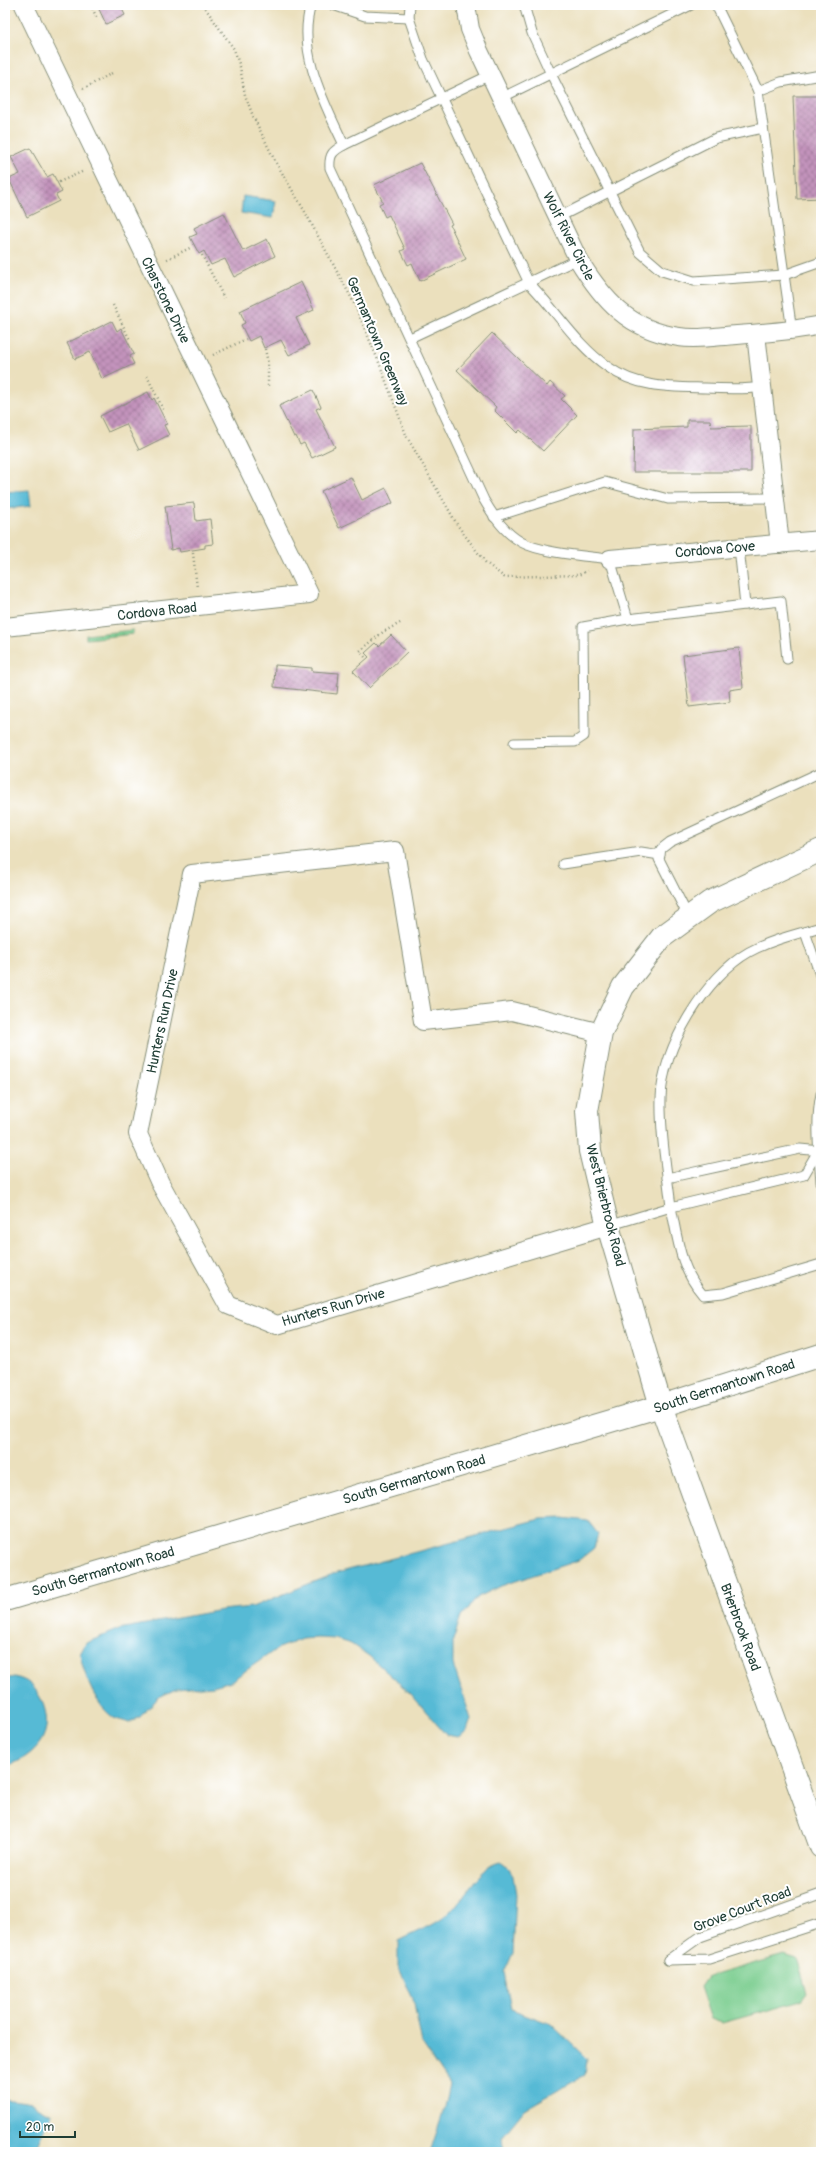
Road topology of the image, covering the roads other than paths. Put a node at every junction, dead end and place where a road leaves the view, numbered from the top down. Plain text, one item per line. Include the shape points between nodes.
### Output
1 (24, 5) edge
2 (311, 5) edge
3 (333, 5) edge
4 (410, 5) edge
5 (466, 5) edge
6 (524, 5) edge
7 (691, 5) edge
8 (716, 5) edge
9 (409, 18) junction
10 (551, 74) junction
11 (490, 75) junction
12 (821, 75) edge
13 (758, 91) junction
14 (440, 98) junction
15 (501, 98) junction
16 (763, 128) junction
17 (344, 145) junction
18 (610, 192) junction
19 (559, 217) junction
20 (578, 259) junction
21 (821, 262) edge
22 (784, 274) junction
23 (529, 283) junction
24 (821, 325) edge
25 (792, 331) junction
26 (756, 334) junction
27 (410, 338) junction
28 (763, 387) junction
29 (775, 498) junction
30 (494, 517) junction
31 (821, 540) edge
32 (780, 544) junction
33 (739, 547) junction
34 (610, 559) junction
35 (309, 594) joint
36 (745, 605) junction
37 (628, 619) junction
38 (5, 627) edge
39 (787, 659) dead end
40 (514, 744) dead end
41 (821, 772) edge
42 (821, 850) edge
43 (660, 855) junction
44 (563, 864) dead end
45 (688, 918) junction
46 (821, 927) edge
47 (805, 932) junction
48 (821, 978) edge
49 (601, 1033) junction
50 (821, 1094) edge
51 (820, 1151) edge
52 (667, 1178) junction
53 (821, 1182) edge
54 (671, 1207) junction
55 (608, 1226) junction
56 (821, 1264) edge
57 (821, 1355) edge
58 (661, 1406) junction
59 (5, 1600) edge
60 (821, 1847) edge
61 (821, 1894) edge
62 (821, 1923) edge

1 - 35 street, Charstone Drive
2 - 17 lane via 307,19 308,48 327,108
3 - 9 lane via 364,16
4 - 9 lane
5 - 11 street, Wolf River Circle via 470,29
6 - 10 lane via 532,33
7 - 10 lane
8 - 13 lane
9 - 14 lane
10 - 15 lane
10 - 18 lane
11 - 14 lane
11 - 15 street, Wolf River Circle
12 - 13 lane via 781,82
13 - 16 lane
14 - 17 lane
14 - 23 lane
15 - 19 street, Wolf River Circle
16 - 18 lane via 716,138
16 - 22 lane
17 - 27 lane via 333,151 330,168
18 - 19 lane
18 - 22 lane via 640,252 662,271 694,281
19 - 20 street, Wolf River Circle
20 - 23 lane
20 - 26 street, Wolf River Circle via 594,286 627,318 643,328 680,338
21 - 22 lane
22 - 25 lane
23 - 27 lane
23 - 28 lane via 544,298 564,326 608,367 636,381 658,386 746,389
24 - 25 street, Wolf River Circle
25 - 26 street, Wolf River Circle
26 - 28 street
27 - 30 lane via 451,432
28 - 29 street
29 - 30 lane via 668,499 605,482
29 - 32 street
30 - 34 lane via 506,531 522,542 542,549
31 - 32 street, Cordova Cove
32 - 33 street, Cordova Cove
33 - 34 street, Cordova Cove
33 - 36 lane
34 - 37 lane
35 - 38 street, Cordova Road
36 - 37 lane
36 - 39 lane via 780,601
37 - 40 lane via 583,627 584,736 575,742
41 - 43 lane via 670,842 661,849
42 - 45 street, West Brierbrook Road via 710,902
43 - 44 lane via 641,852
43 - 45 lane via 659,860
45 - 49 street, West Brierbrook Road via 662,937 623,987
46 - 47 lane
47 - 48 lane
47 - 52 lane via 749,952 732,964 707,990 681,1026 668,1060 660,1097
49 - 55 street, West Brierbrook Road via 587,1111 590,1151
49 - 55 street, Hunters Run Drive via 512,1011 423,1021 395,851 192,874 138,1134 160,1183 228,1305 277,1325
50 - 51 lane via 818,1105
51 - 52 lane via 800,1149
51 - 53 lane
51 - 54 lane via 804,1175
52 - 54 lane
54 - 55 lane
54 - 56 lane via 679,1247 690,1279 703,1295 723,1292
55 - 58 street, West Brierbrook Road
57 - 58 street, South Germantown Road
58 - 59 street, South Germantown Road
58 - 60 street, Brierbrook Road
61 - 62 lane, Grove Court Road via 700,1937 668,1960 709,1959

